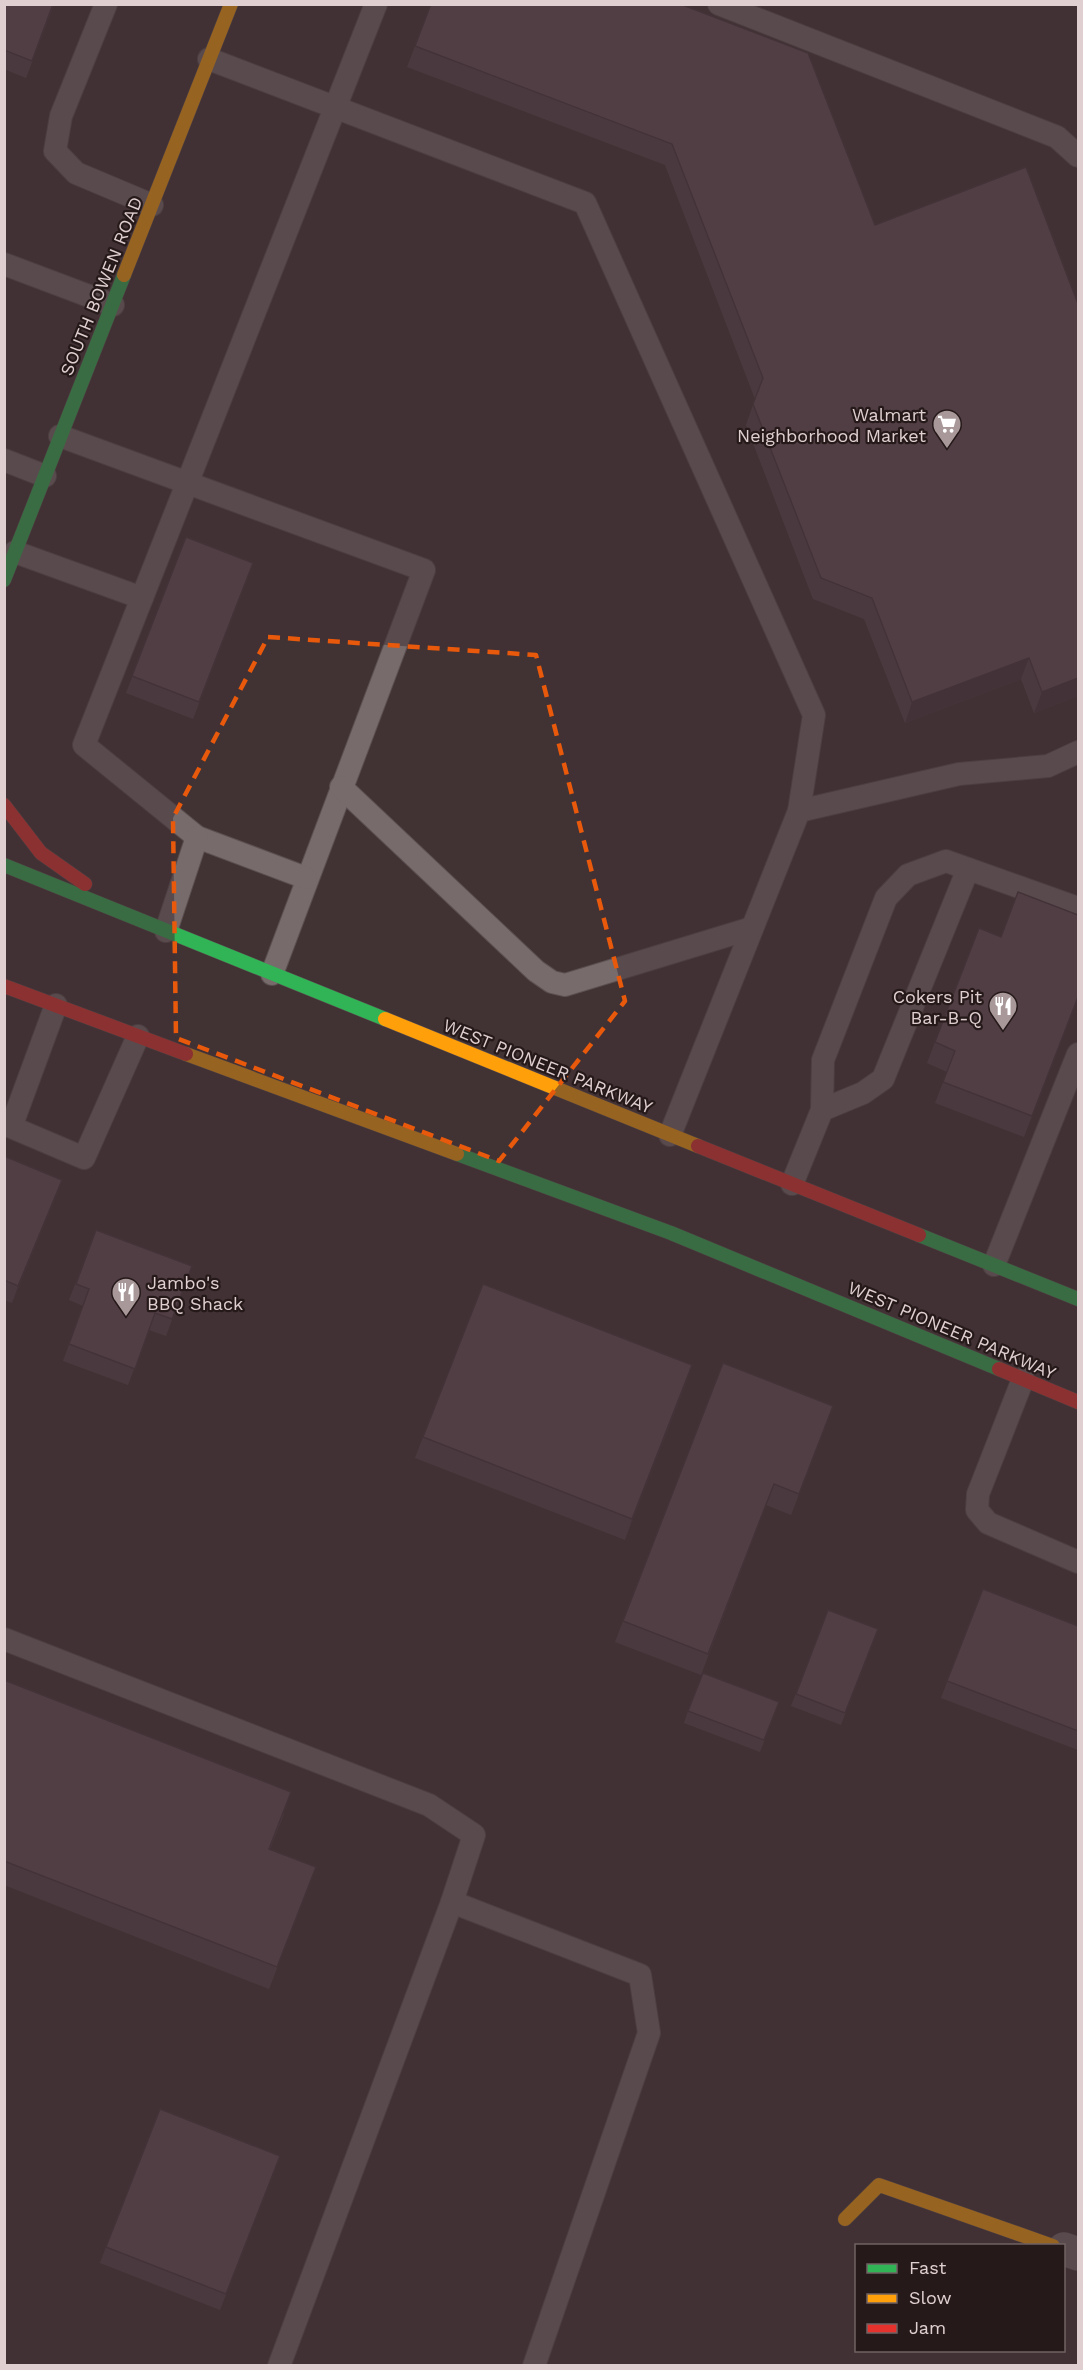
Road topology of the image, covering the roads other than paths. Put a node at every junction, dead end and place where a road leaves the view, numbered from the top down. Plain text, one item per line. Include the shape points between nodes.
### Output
1 (106, 4) edge
2 (376, 4) edge
3 (718, 4) edge
4 (227, 6) edge
5 (209, 59) junction
6 (336, 107) junction
7 (1078, 156) edge
8 (152, 205) junction
9 (4, 264) edge
10 (113, 305) junction
11 (60, 436) junction
12 (4, 460) edge
13 (45, 476) junction
14 (189, 484) junction
15 (14, 538) edge
16 (4, 580) edge
17 (142, 598) junction
18 (1078, 752) edge
19 (340, 787) junction
20 (4, 805) edge
21 (799, 812) junction
22 (197, 837) junction
23 (4, 865) edge
24 (968, 869) junction
25 (306, 878) junction
26 (1078, 908) edge
27 (130, 916) junction
28 (752, 928) junction
29 (166, 931) junction
30 (272, 974) junction
31 (4, 986) edge
32 (56, 1005) junction
33 (138, 1036) junction
34 (1078, 1054) edge
35 (822, 1110) junction
36 (8, 1127) edge
37 (670, 1135) junction
38 (792, 1184) junction
39 (993, 1265) junction
40 (1078, 1299) edge
41 (1023, 1379) junction
42 (1078, 1402) edge
43 (1078, 1562) edge
44 (4, 1639) edge
45 (452, 1902) junction
46 (845, 2218) dead end
47 (1047, 2244) edge
48 (279, 2366) edge
49 (534, 2366) edge

1 - 8 lane via 62,116 55,151 76,173
2 - 6 lane
3 - 7 lane via 1056,137
4 - 5 main road, SOUTH BOWEN ROAD
5 - 6 lane
5 - 8 main road, SOUTH BOWEN ROAD
6 - 14 lane
6 - 21 lane via 585,203 814,715
8 - 10 main road, SOUTH BOWEN ROAD
9 - 10 lane
10 - 11 main road, SOUTH BOWEN ROAD
11 - 13 main road, SOUTH BOWEN ROAD
11 - 14 lane
12 - 13 lane
13 - 15 main road, SOUTH BOWEN ROAD
14 - 17 lane
14 - 19 lane via 424,570
15 - 16 main road, SOUTH BOWEN ROAD
15 - 17 lane
17 - 22 lane via 84,745
18 - 21 lane via 1048,766 959,774
19 - 25 lane
19 - 28 lane via 552,982 566,985
20 - 27 main road via 41,853
21 - 28 lane
22 - 25 lane
22 - 29 lane
23 - 27 main road, WEST PIONEER PARKWAY
24 - 26 lane
24 - 35 lane via 883,1078 863,1093
24 - 35 lane via 946,861 908,875 886,898 823,1060
25 - 30 lane
27 - 29 main road, WEST PIONEER PARKWAY
28 - 37 lane
29 - 30 main road, WEST PIONEER PARKWAY
30 - 37 main road, WEST PIONEER PARKWAY
31 - 32 main road, WEST PIONEER PARKWAY
32 - 33 main road, WEST PIONEER PARKWAY
32 - 36 lane
33 - 36 lane via 84,1158
33 - 41 main road, WEST PIONEER PARKWAY via 671,1233
34 - 39 lane
35 - 38 lane
37 - 38 main road, WEST PIONEER PARKWAY
38 - 39 main road, WEST PIONEER PARKWAY
39 - 40 main road, WEST PIONEER PARKWAY
41 - 42 main road, WEST PIONEER PARKWAY
41 - 43 lane via 978,1494 977,1510 988,1523
44 - 45 lane via 429,1805 474,1835
45 - 48 lane
45 - 49 lane via 640,1975 649,2033
46 - 47 main road via 879,2185

